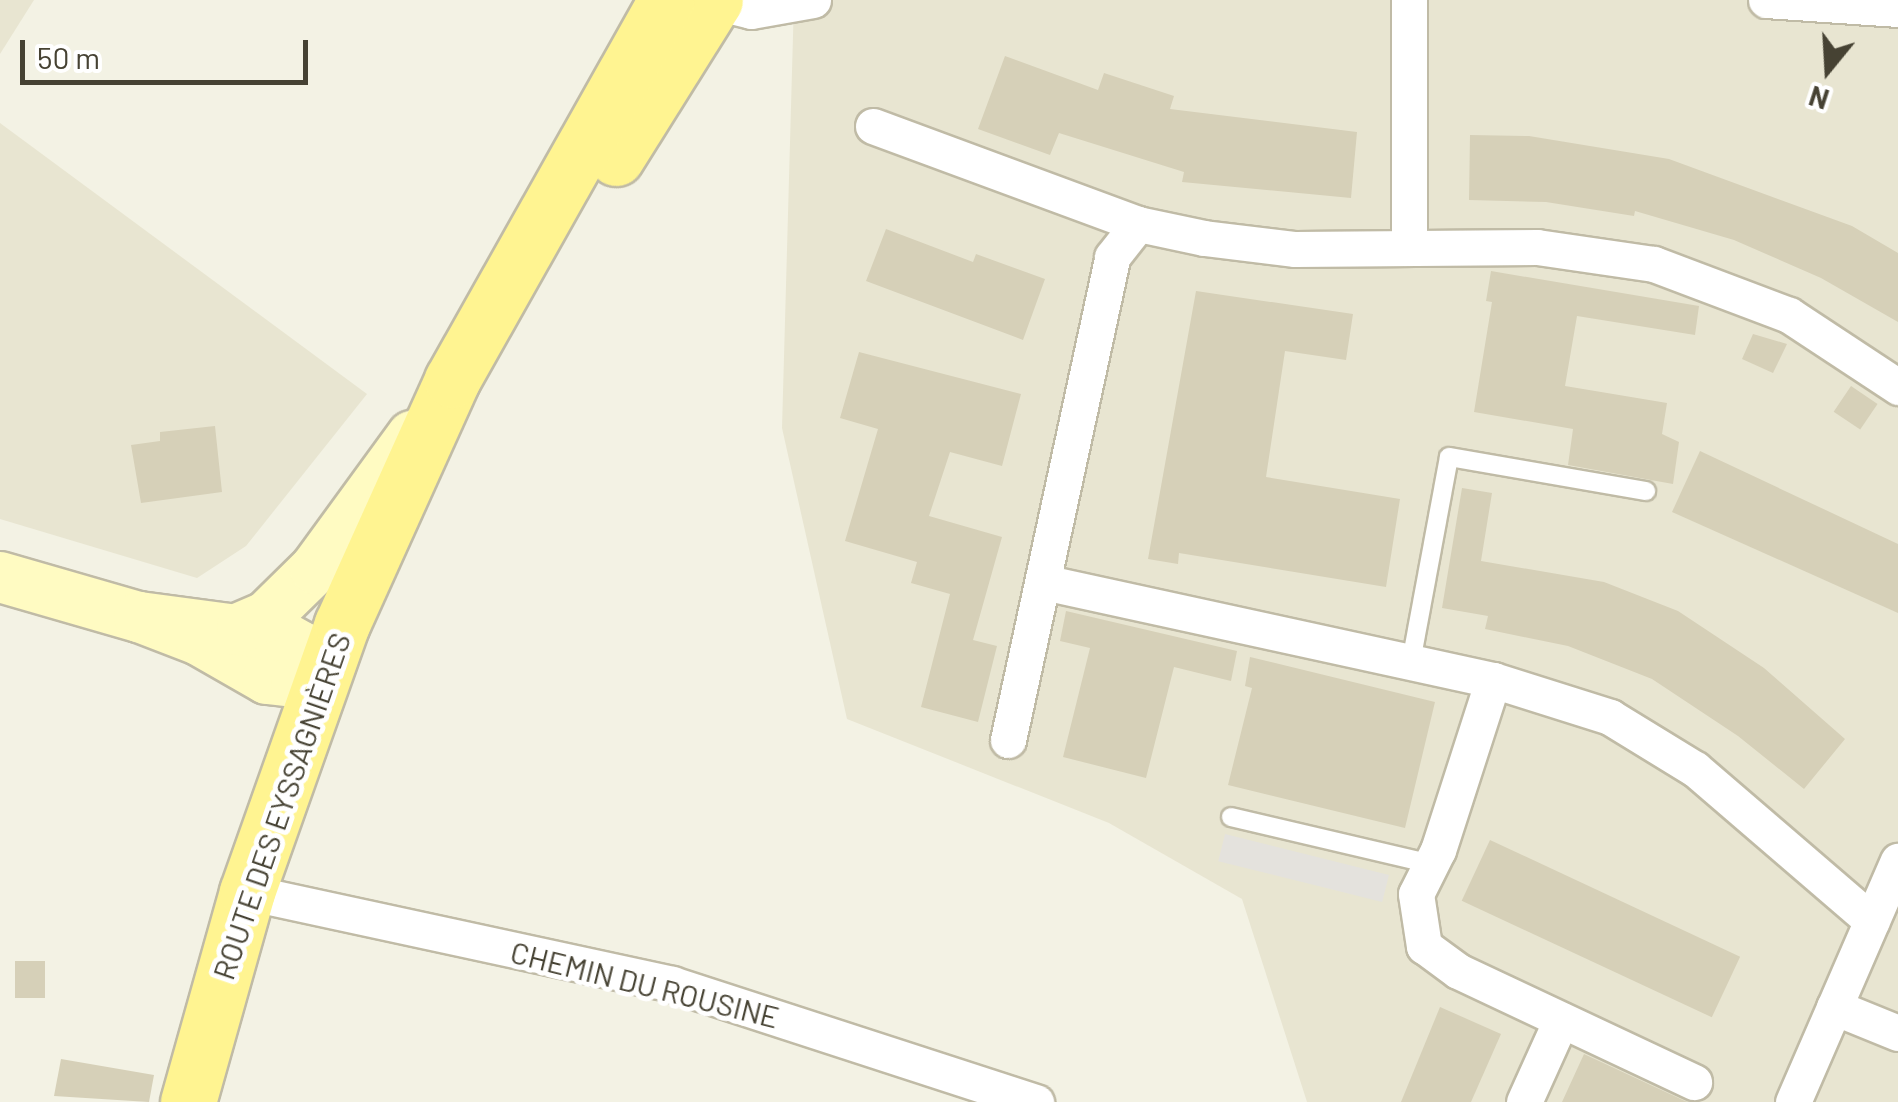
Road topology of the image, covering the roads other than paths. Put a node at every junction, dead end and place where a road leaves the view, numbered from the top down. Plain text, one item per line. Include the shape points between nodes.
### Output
1 (813, 0) edge
2 (1410, 0) edge
3 (1766, 0) edge
4 (687, 6) edge
5 (1898, 9) edge
6 (873, 126) dead end
7 (1138, 224) junction
8 (1409, 248) junction
9 (452, 380) junction
10 (1898, 388) edge
11 (1646, 491) dead end
12 (392, 517) junction
13 (0, 578) edge
14 (1043, 582) junction
15 (139, 618) junction
16 (242, 627) junction
17 (1411, 662) junction
18 (322, 674) junction
19 (267, 679) junction
20 (1492, 680) junction
21 (1008, 740) dead end
22 (294, 751) junction
23 (1231, 816) dead end
24 (1898, 861) edge
25 (1431, 864) junction
26 (247, 892) junction
27 (1872, 921) junction
28 (1834, 1007) junction
29 (1561, 1020) junction
30 (1898, 1033) edge
31 (1694, 1082) dead end
32 (188, 1102) edge
33 (1036, 1102) edge
34 (1524, 1102) edge
35 (1793, 1102) edge

1 - 4 street via 750,12
2 - 8 street
3 - 5 street
4 - 9 main road, ROUTE DES EYSSAGNIÈRES
4 - 12 main road, ROUTE DES EYSSAGNIÈRES
6 - 7 street
7 - 8 street via 1295,250
7 - 14 street via 1112,257
8 - 10 street via 1536,247 1654,264 1789,316
9 - 12 main road, ROUTE DES EYSSAGNIÈRES
9 - 16 main road via 314,569 266,617
11 - 17 lane via 1449,458
12 - 18 main road, ROUTE DES EYSSAGNIÈRES
13 - 15 main road
14 - 17 street
14 - 21 street
15 - 16 main road
15 - 19 main road via 199,640
16 - 18 main road via 302,647
17 - 20 street
18 - 19 main road via 296,682
18 - 22 main road, ROUTE DES EYSSAGNIÈRES
19 - 22 main road
20 - 25 street
20 - 27 street via 1610,717 1695,769
22 - 26 main road, ROUTE DES EYSSAGNIÈRES
23 - 25 lane
24 - 27 street
25 - 29 street via 1416,894 1424,946 1458,972
26 - 32 main road, ROUTE DES EYSSAGNIÈRES
26 - 33 street, CHEMIN DU ROUSINE via 672,984
27 - 28 street
28 - 30 street
28 - 35 street
29 - 31 street
29 - 34 street

